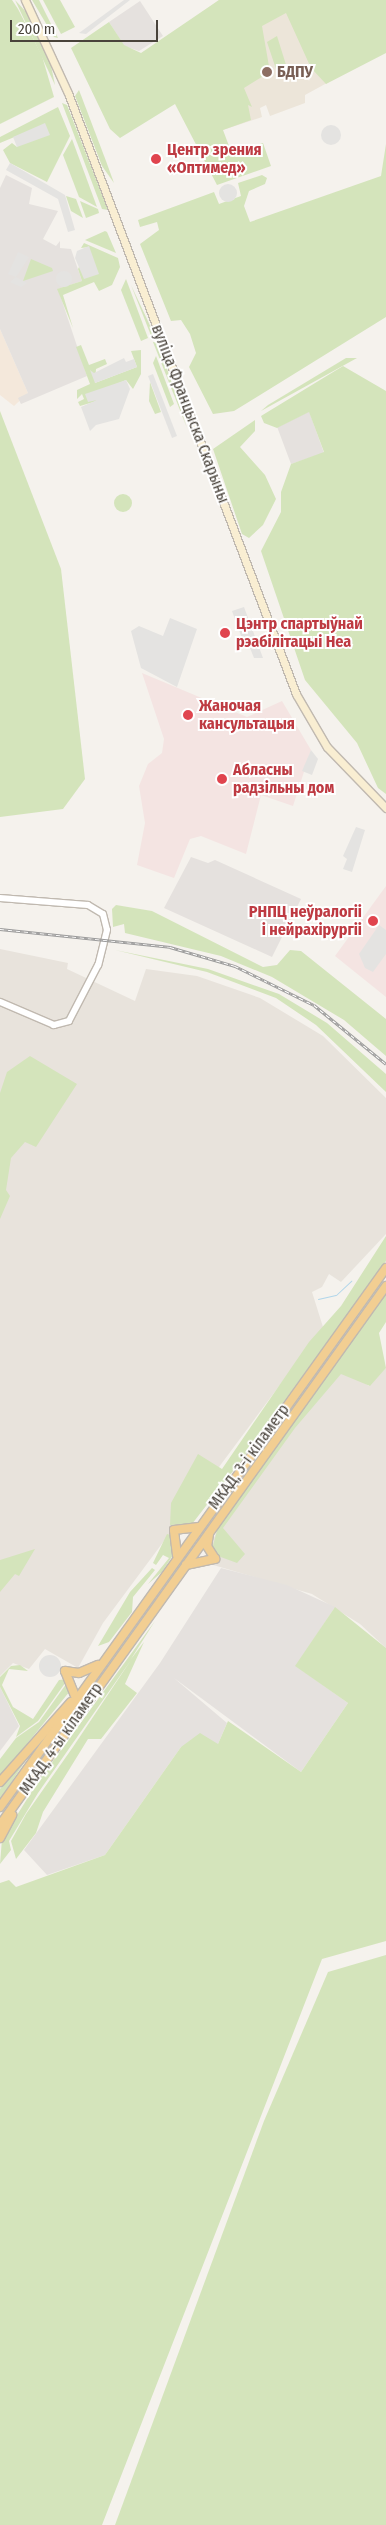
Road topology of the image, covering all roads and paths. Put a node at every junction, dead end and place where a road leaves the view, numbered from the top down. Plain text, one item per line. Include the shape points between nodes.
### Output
1 (25, 0) edge
2 (386, 808) edge
3 (0, 898) edge
4 (0, 1002) edge
5 (386, 1268) edge
6 (386, 1286) edge
7 (199, 1527) junction
8 (210, 1528) junction
9 (177, 1557) junction
10 (183, 1566) junction
11 (113, 1646) joint
12 (122, 1653) joint
13 (100, 1664) junction
14 (76, 1698) junction
15 (0, 1782) edge
16 (26, 1789) junction
17 (0, 1807) edge
18 (0, 1825) edge
19 (0, 1838) edge

1 - 2 main road, вуліца Францыска Скарыны via 68,93 296,694 327,747
3 - 4 street via 82,903 106,920 106,942 98,965 71,1019 61,1025
5 - 7 highway, МКАД, 3-і кіламетр
6 - 8 highway, МКАД, 3-і кіламетр
7 - 9 highway, МКАД, 3-і кіламетр
7 - 9 highway via 174,1530
8 - 10 highway, МКАД, 3-і кіламетр
8 - 10 highway via 207,1546 215,1559
9 - 11 highway, МКАД, 3-і кіламетр
10 - 12 highway, МКАД, 3-і кіламетр
11 - 13 highway, МКАД, 4-ы кіламетр
12 - 16 highway, МКАД, 4-ы кіламетр
13 - 14 highway, МКАД, 4-ы кіламетр
13 - 14 highway via 79,1673 65,1671
14 - 15 highway
14 - 17 highway, МКАД, 4-ы кіламетр
16 - 18 highway, МКАД, 4-ы кіламетр
16 - 19 highway

